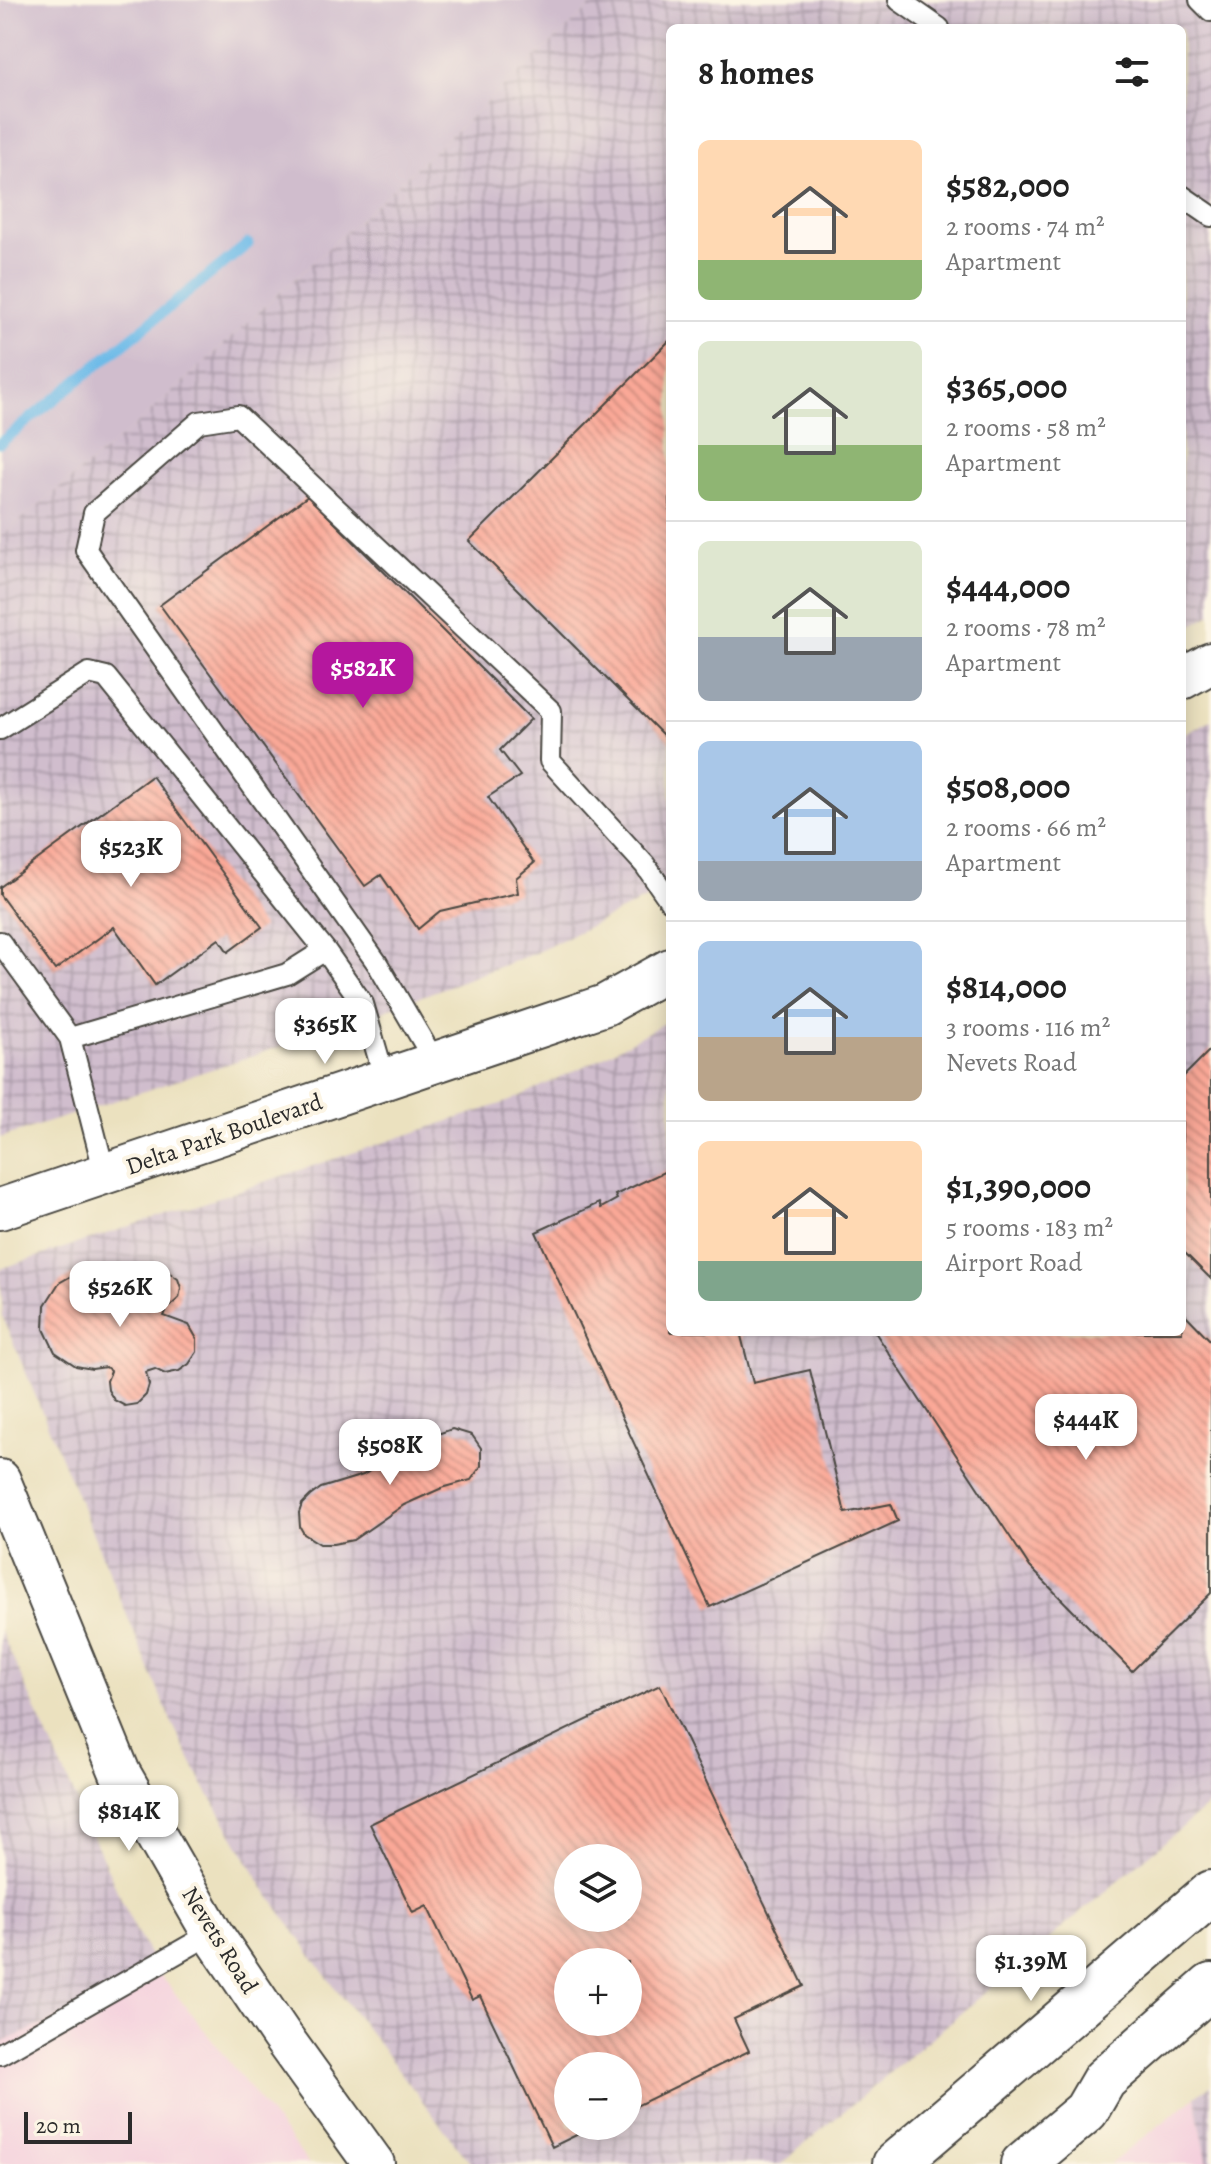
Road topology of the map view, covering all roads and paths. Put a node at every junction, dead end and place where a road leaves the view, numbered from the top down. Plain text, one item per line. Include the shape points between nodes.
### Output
1 (899, 0) edge
2 (1200, 0) edge
3 (1211, 11) edge
4 (933, 24) edge
5 (1186, 199) edge
6 (1211, 216) edge
7 (1211, 663) edge
8 (1186, 677) edge
9 (0, 729) edge
10 (666, 895) edge
11 (0, 942) edge
12 (325, 950) junction
13 (666, 971) edge
14 (70, 1038) junction
15 (435, 1062) junction
16 (385, 1080) junction
17 (105, 1174) junction
18 (0, 1209) edge
19 (0, 1480) edge
20 (1211, 1893) edge
21 (212, 1933) junction
22 (1211, 1986) edge
23 (0, 2054) edge
24 (374, 2164) edge
25 (895, 2164) edge
26 (1023, 2164) edge

1 - 4 lane
2 - 3 lane
5 - 6 lane
7 - 8 street
9 - 12 lane via 89,673 106,677
10 - 15 lane via 550,761 551,711 238,416 199,422 94,513 86,550 377,963
11 - 14 lane
12 - 14 lane via 287,974
12 - 16 lane via 363,1004
13 - 15 street, Delta Park Boulevard via 605,1005
14 - 17 lane
15 - 16 street, Delta Park Boulevard
16 - 17 street, Delta Park Boulevard
17 - 18 street, Delta Park Boulevard
19 - 21 street, Nevets Road via 120,1773
20 - 25 main road
21 - 23 lane
21 - 24 street, Nevets Road
22 - 26 main road via 1104,2080 1086,2111

